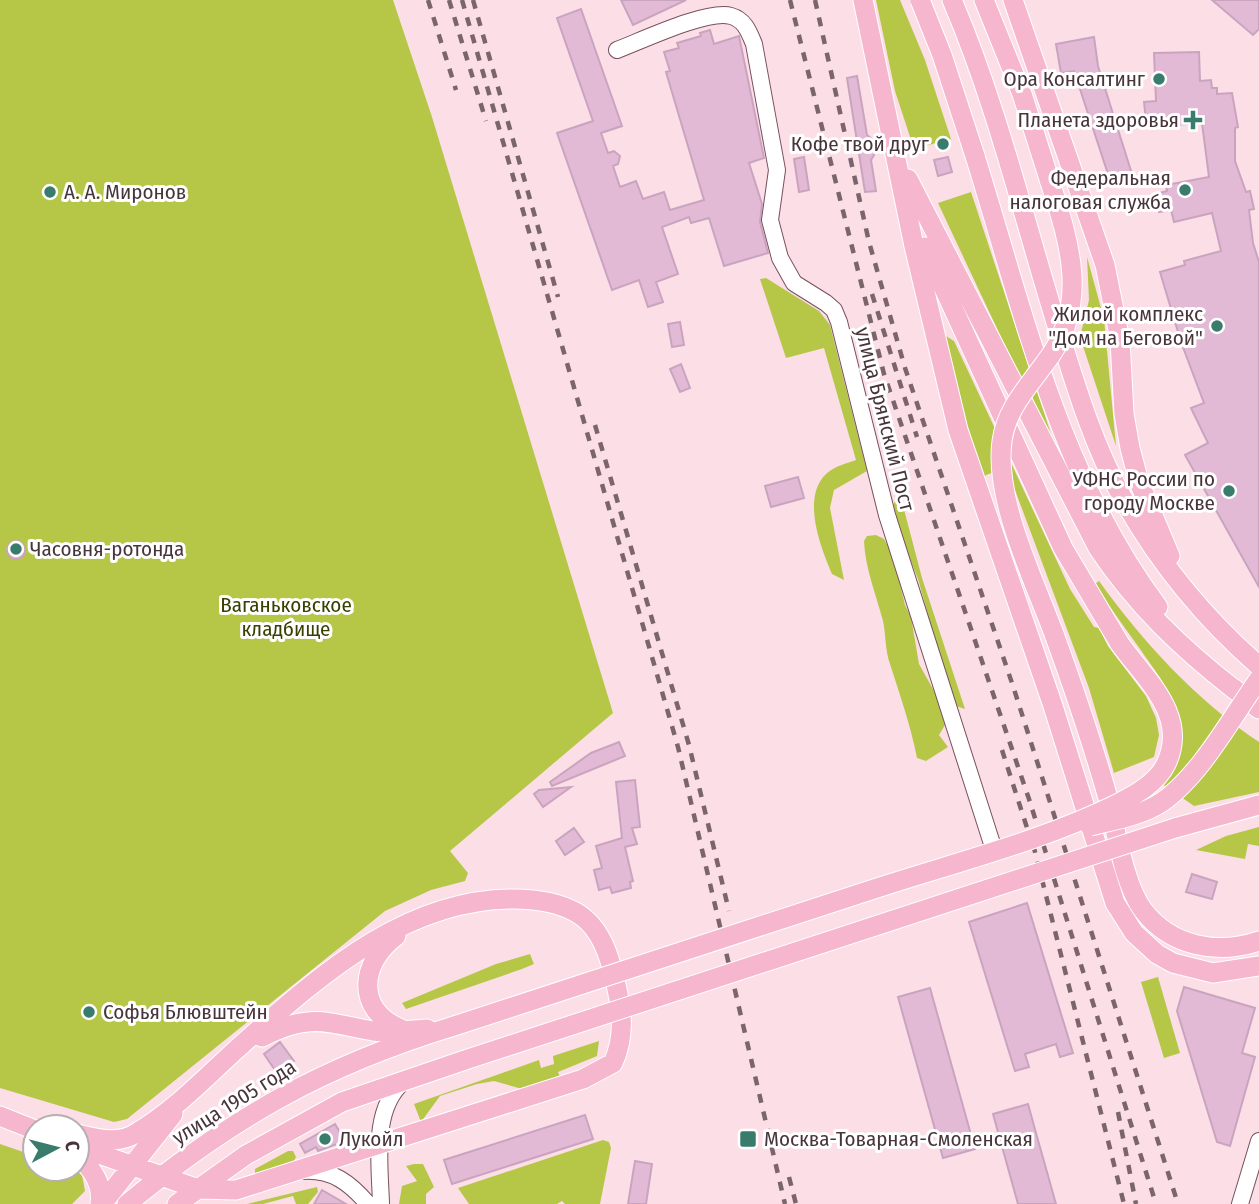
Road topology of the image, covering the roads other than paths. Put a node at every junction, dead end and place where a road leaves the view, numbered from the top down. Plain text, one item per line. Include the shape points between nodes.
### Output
1 (863, 0) edge
2 (920, 0) edge
3 (952, 0) edge
4 (984, 0) edge
5 (1013, 0) edge
6 (617, 50) dead end
7 (888, 126) junction
8 (897, 167) junction
9 (1187, 592) junction
10 (1259, 666) edge
11 (1259, 678) edge
12 (1235, 690) junction
13 (1259, 709) edge
14 (1258, 805) edge
15 (994, 850) junction
16 (417, 921) junction
17 (1253, 944) edge
18 (1259, 966) edge
19 (454, 1026) junction
20 (401, 1029) junction
21 (239, 1047) junction
22 (408, 1077) junction
23 (184, 1099) junction
24 (91, 1137) edge
25 (1259, 1141) edge
26 (382, 1145) junction
27 (91, 1151) edge
28 (134, 1167) junction
29 (301, 1171) junction
30 (91, 1172) edge
31 (162, 1176) junction
32 (198, 1189) junction
33 (101, 1204) edge
34 (127, 1204) edge
35 (177, 1204) edge
36 (368, 1204) edge
37 (381, 1204) edge
38 (1240, 1204) edge

1 - 7 main road
2 - 12 main road, bridge via 943,55 1048,390 1093,504 1112,541 1166,618
3 - 9 main road via 1088,423 1122,496
4 - 17 main road, bridge via 1022,94 1072,258 1072,301 1056,347 1011,412 1002,438 1000,462 1006,501 1085,717 1141,906 1162,929 1183,941 1212,948
5 - 9 main road via 1111,289 1121,340 1124,414 1139,482
6 - 15 street, улица Брянский Пост via 711,16 729,15 746,26 754,44 774,152 777,175 770,220 780,258 788,277 834,310 839,322 887,515
7 - 8 main road
7 - 12 main road via 912,188 1091,538 1155,621
8 - 15 main road, bridge via 941,289 1063,548 1120,644 1161,695 1170,715 1172,736 1165,767 1151,783 1121,803
8 - 18 main road via 961,440 1115,903 1134,933 1174,963 1213,973
9 - 10 main road
11 - 15 main road, bridge via 1187,778 1160,803 1124,818
12 - 13 main road
14 - 22 main road, bridge
15 - 19 main road, bridge
16 - 20 main road via 379,952 368,971 374,1007
16 - 21 main road via 361,947
16 - 26 main road via 488,901 544,901 573,910 604,941 617,986 623,1038 613,1063 601,1072
19 - 20 main road
19 - 31 main road, улица 1905 года via 314,1078 247,1116
20 - 21 main road via 375,1032 338,1022 300,1022
21 - 23 main road
22 - 26 street via 387,1100
22 - 32 main road via 305,1121
23 - 24 main road via 126,1138
23 - 28 main road
25 - 38 street
26 - 29 main road
26 - 37 street
27 - 28 main road
28 - 31 main road
28 - 33 main road
29 - 32 main road via 236,1190
29 - 36 street via 337,1176
30 - 33 main road
31 - 32 main road
31 - 34 main road, улица 1905 года
32 - 35 main road

